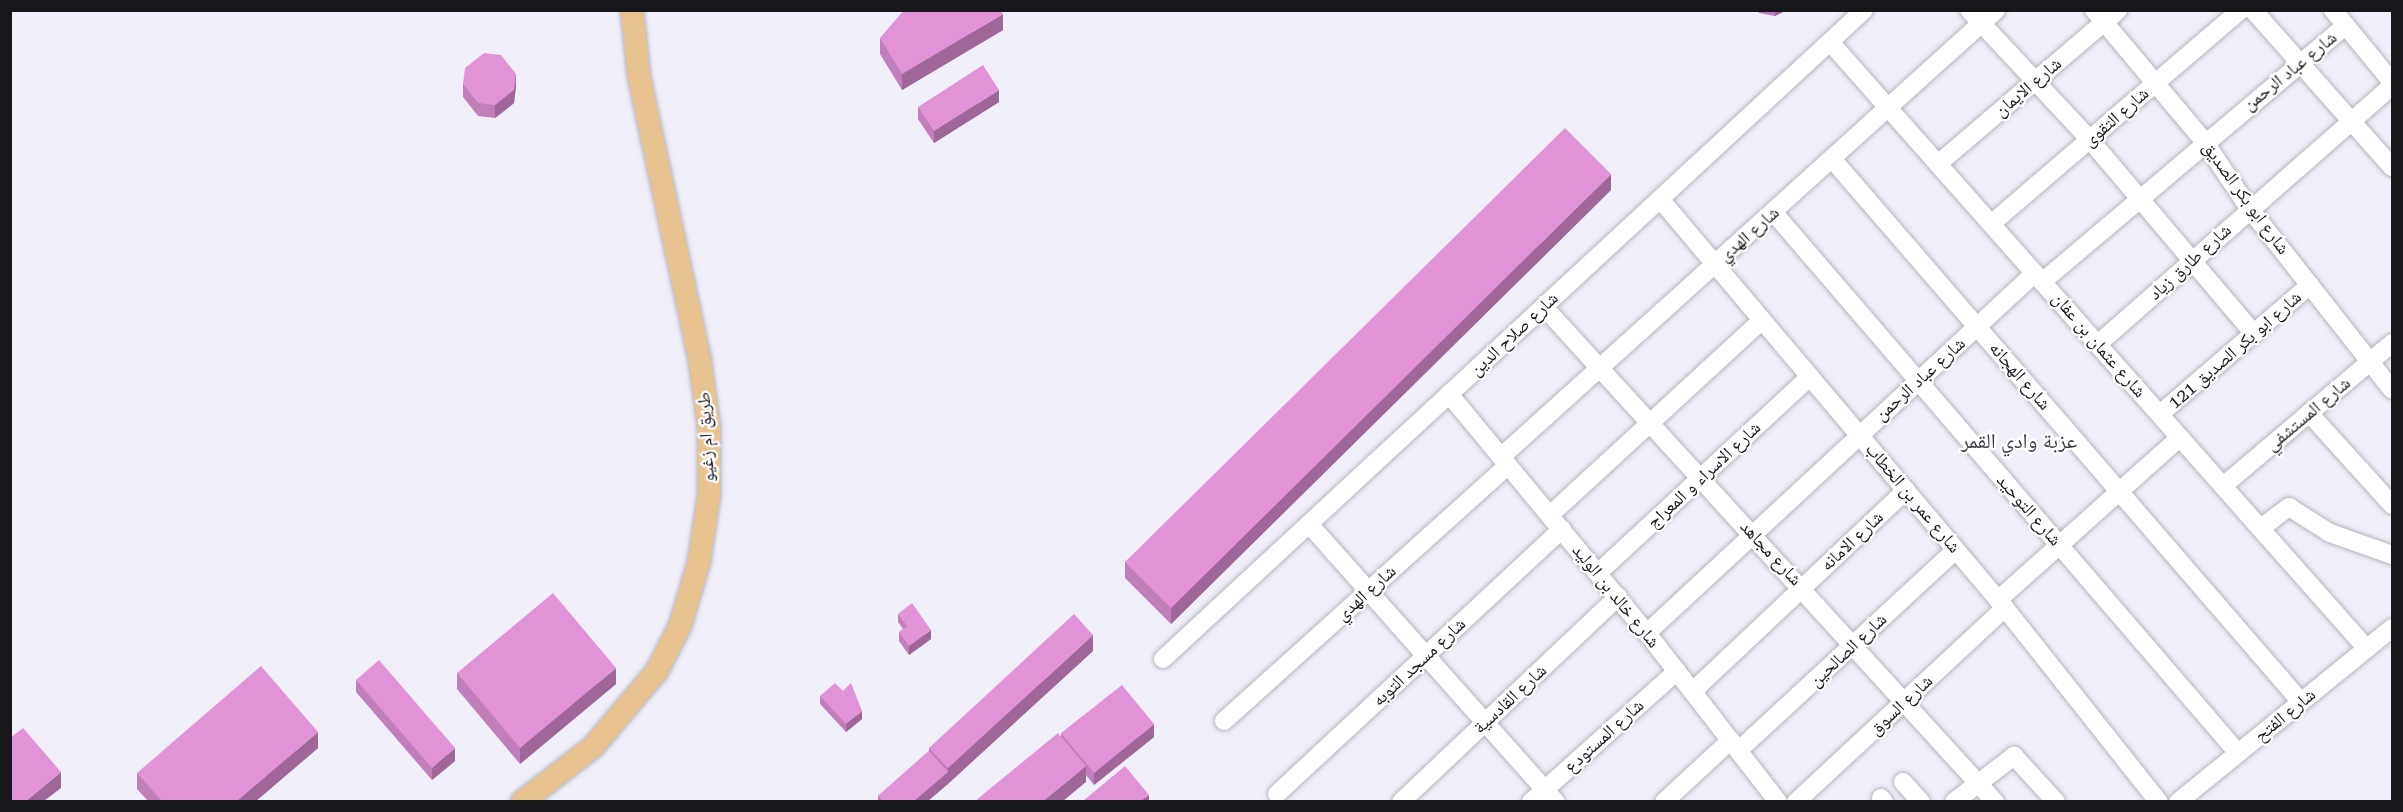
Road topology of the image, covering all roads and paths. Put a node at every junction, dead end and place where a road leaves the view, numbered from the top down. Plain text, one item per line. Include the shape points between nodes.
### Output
1 (632, 10) edge
2 (1864, 10) edge
3 (1996, 10) edge
4 (2241, 10) edge
5 (2253, 10) edge
6 (2105, 14) edge
7 (2337, 14) edge
8 (1975, 17) edge
9 (1830, 42) junction
10 (2301, 63) junction
11 (2036, 82) junction
12 (2157, 82) junction
13 (2392, 84) edge
14 (1888, 107) junction
15 (2353, 120) junction
16 (2091, 141) junction
17 (2204, 141) junction
18 (1833, 160) junction
19 (1938, 164) junction
20 (2392, 167) edge
21 (2141, 197) junction
22 (1660, 199) junction
23 (2249, 208) junction
24 (1774, 213) junction
25 (1992, 224) junction
26 (2193, 260) junction
27 (1715, 264) junction
28 (2039, 277) junction
29 (2310, 285) junction
30 (1544, 307) junction
31 (1762, 320) junction
32 (1977, 327) junction
33 (2254, 333) junction
34 (2392, 343) edge
35 (2098, 345) junction
36 (2370, 362) junction
37 (1600, 368) junction
38 (1810, 377) junction
39 (1918, 381) junction
40 (2392, 390) edge
41 (1449, 394) junction
42 (2309, 413) junction
43 (2160, 414) junction
44 (1650, 423) junction
45 (1860, 434) junction
46 (2180, 437) junction
47 (1505, 461) junction
48 (1701, 478) junction
49 (2223, 486) junction
50 (1906, 490) junction
51 (2119, 491) junction
52 (2392, 505) edge
53 (1550, 515) junction
54 (1309, 524) junction
55 (2261, 528) junction
56 (1562, 529) junction
57 (1752, 533) junction
58 (2059, 544) junction
59 (1956, 550) junction
60 (2392, 555) edge
61 (1598, 573) junction
62 (1803, 588) junction
63 (1368, 590) junction
64 (1618, 597) junction
65 (2002, 604) junction
66 (2392, 628) edge
67 (1647, 633) junction
68 (1854, 644) junction
69 (2367, 649) junction
70 (1426, 655) junction
71 (1163, 659) dead end
72 (1677, 671) junction
73 (1693, 691) junction
74 (1906, 700) junction
75 (2301, 702) junction
76 (1224, 721) dead end
77 (1485, 722) junction
78 (1735, 745) junction
79 (2238, 753) junction
80 (1903, 782) dead end
81 (1979, 782) junction
82 (1277, 794) dead end
83 (1550, 795) edge
84 (522, 801) edge
85 (1401, 801) edge
86 (1531, 801) edge
87 (1664, 801) edge
88 (1778, 801) edge
89 (1796, 801) edge
90 (1921, 801) edge
91 (1954, 801) edge
92 (1995, 801) edge
93 (2056, 801) edge
94 (2159, 801) edge
95 (2178, 801) edge

1 - 84 main road, طريق ام زغيو via 645,108 700,361 709,427 709,495 690,594 657,671 593,747
2 - 9 street, شارع صلاح الدين
3 - 8 street, شارع الهدي
4 - 12 street, شارع التقوى
5 - 10 street
6 - 11 street, شارع الايمان
6 - 12 street, شارع ابو بكر الصديق
7 - 10 street, شارع عباد الرحمن
7 - 13 street
8 - 11 street
8 - 14 street, شارع الهدي
9 - 14 street, شارع عثمان بن عفان
9 - 22 street, شارع صلاح الدين
10 - 15 street
10 - 17 street, شارع عباد الرحمن
11 - 16 street
11 - 19 street, شارع الايمان
12 - 16 street, شارع التقوى
12 - 17 street, شارع ابو بكر الصديق
13 - 15 street, شارع طارق زياد
14 - 18 street, شارع الهدي
14 - 19 street, شارع عثمان بن عفان
15 - 20 street
15 - 23 street, شارع طارق زياد
16 - 21 street
16 - 25 street, شارع التقوى
17 - 21 street, شارع عباد الرحمن
17 - 23 street, شارع ابو بكر الصديق
18 - 24 street, شارع الهدي
18 - 32 street, شارع الهجانه
19 - 25 street, شارع عثمان بن عفان
21 - 26 street
21 - 28 street, شارع عباد الرحمن
22 - 27 street, شارع عمر بن الخطاب
22 - 30 street, شارع صلاح الدين
23 - 26 street, شارع طارق زياد
23 - 29 street, شارع ابو بكر الصديق
24 - 27 street, شارع الهدي
24 - 39 street, شارع التوحيد
25 - 28 street, شارع عثمان بن عفان
26 - 33 street
26 - 35 street, شارع طارق زياد
27 - 31 street, شارع عمر بن الخطاب
27 - 37 street, شارع الهدي
28 - 32 street, شارع عباد الرحمن
28 - 35 street, شارع عثمان بن عفان
29 - 33 street, شارع ابو بكر الصديق 121
29 - 36 street, شارع ابو بكر الصديق
30 - 37 street, شارع مجاهد
30 - 41 street, شارع صلاح الدين
31 - 38 street, شارع عمر بن الخطاب
31 - 44 street
32 - 39 street, شارع عباد الرحمن
32 - 51 street, شارع الهجانه
33 - 43 street, شارع ابو بكر الصديق 121
34 - 36 street, شارع المستشفي
35 - 43 street, شارع عثمان بن عفان
36 - 40 street, شارع ابو بكر الصديق
36 - 42 street, شارع المستشفي
37 - 44 street, شارع مجاهد
37 - 47 street, شارع الهدي
38 - 45 street, شارع عمر بن الخطاب
38 - 48 street, شارع الاسراء و المعراج
39 - 45 street, شارع عباد الرحمن
39 - 58 street, شارع التوحيد
41 - 47 street, شارع خالد بن الوليد
41 - 54 street, شارع صلاح الدين
42 - 49 street, شارع المستشفي
42 - 52 street
43 - 46 street, شارع عثمان بن عفان
44 - 48 street, شارع مجاهد
44 - 53 street
45 - 50 street, شارع عمر بن الخطاب
45 - 57 street, شارع عباد الرحمن
46 - 49 street, شارع عثمان بن عفان
46 - 51 street, شارع السوق
47 - 53 street, شارع خالد بن الوليد
47 - 63 street, شارع الهدي
48 - 57 street, شارع مجاهد
48 - 61 street, شارع الاسراء و المعراج
49 - 55 street, شارع عثمان بن عفان
50 - 59 street, شارع عمر بن الخطاب
50 - 62 street, شارع الامانه
51 - 58 street, شارع السوق
51 - 75 street, شارع الهجانه
53 - 56 street, شارع خالد بن الوليد
54 - 63 street
54 - 71 street, شارع صلاح الدين
55 - 60 street via 2289,507 2330,533
55 - 69 street, شارع عثمان بن عفان
56 - 61 street, شارع خالد بن الوليد
56 - 70 street, شارع مسجد التوبه
57 - 62 street, شارع مجاهد
57 - 67 street, شارع عباد الرحمن
58 - 65 street, شارع السوق
58 - 79 street, شارع التوحيد
59 - 65 street, شارع عمر بن الخطاب
59 - 68 street, شارع الصالحين
61 - 64 street, شارع خالد بن الوليد
62 - 68 street, شارع مجاهد
62 - 73 street, شارع الامانه
63 - 70 street
63 - 76 street, شارع الهدي
64 - 67 street, شارع خالد بن الوليد
64 - 77 street, شارع القادسية
65 - 74 street, شارع السوق
65 - 94 street, شارع عمر بن الخطاب
66 - 69 street, شارع الفتح
67 - 72 street, شارع خالد بن الوليد
68 - 74 street, شارع مجاهد
68 - 78 street, شارع الصالحين
69 - 75 street, شارع الفتح
70 - 77 street
70 - 82 street, شارع مسجد التوبه
72 - 73 street, شارع خالد بن الوليد
72 - 83 street, شارع المستودع
73 - 78 street, شارع خالد بن الوليد
74 - 81 street, شارع مجاهد
74 - 89 street, شارع السوق
75 - 79 street, شارع الفتح
77 - 83 street
77 - 85 street, شارع القادسية
78 - 87 street, شارع الصالحين
78 - 88 street, شارع خالد بن الوليد
79 - 95 street, شارع الفتح
80 - 90 street
81 - 91 street
81 - 92 street, شارع مجاهد
81 - 93 street via 2019,757
83 - 86 street, شارع المستودع

